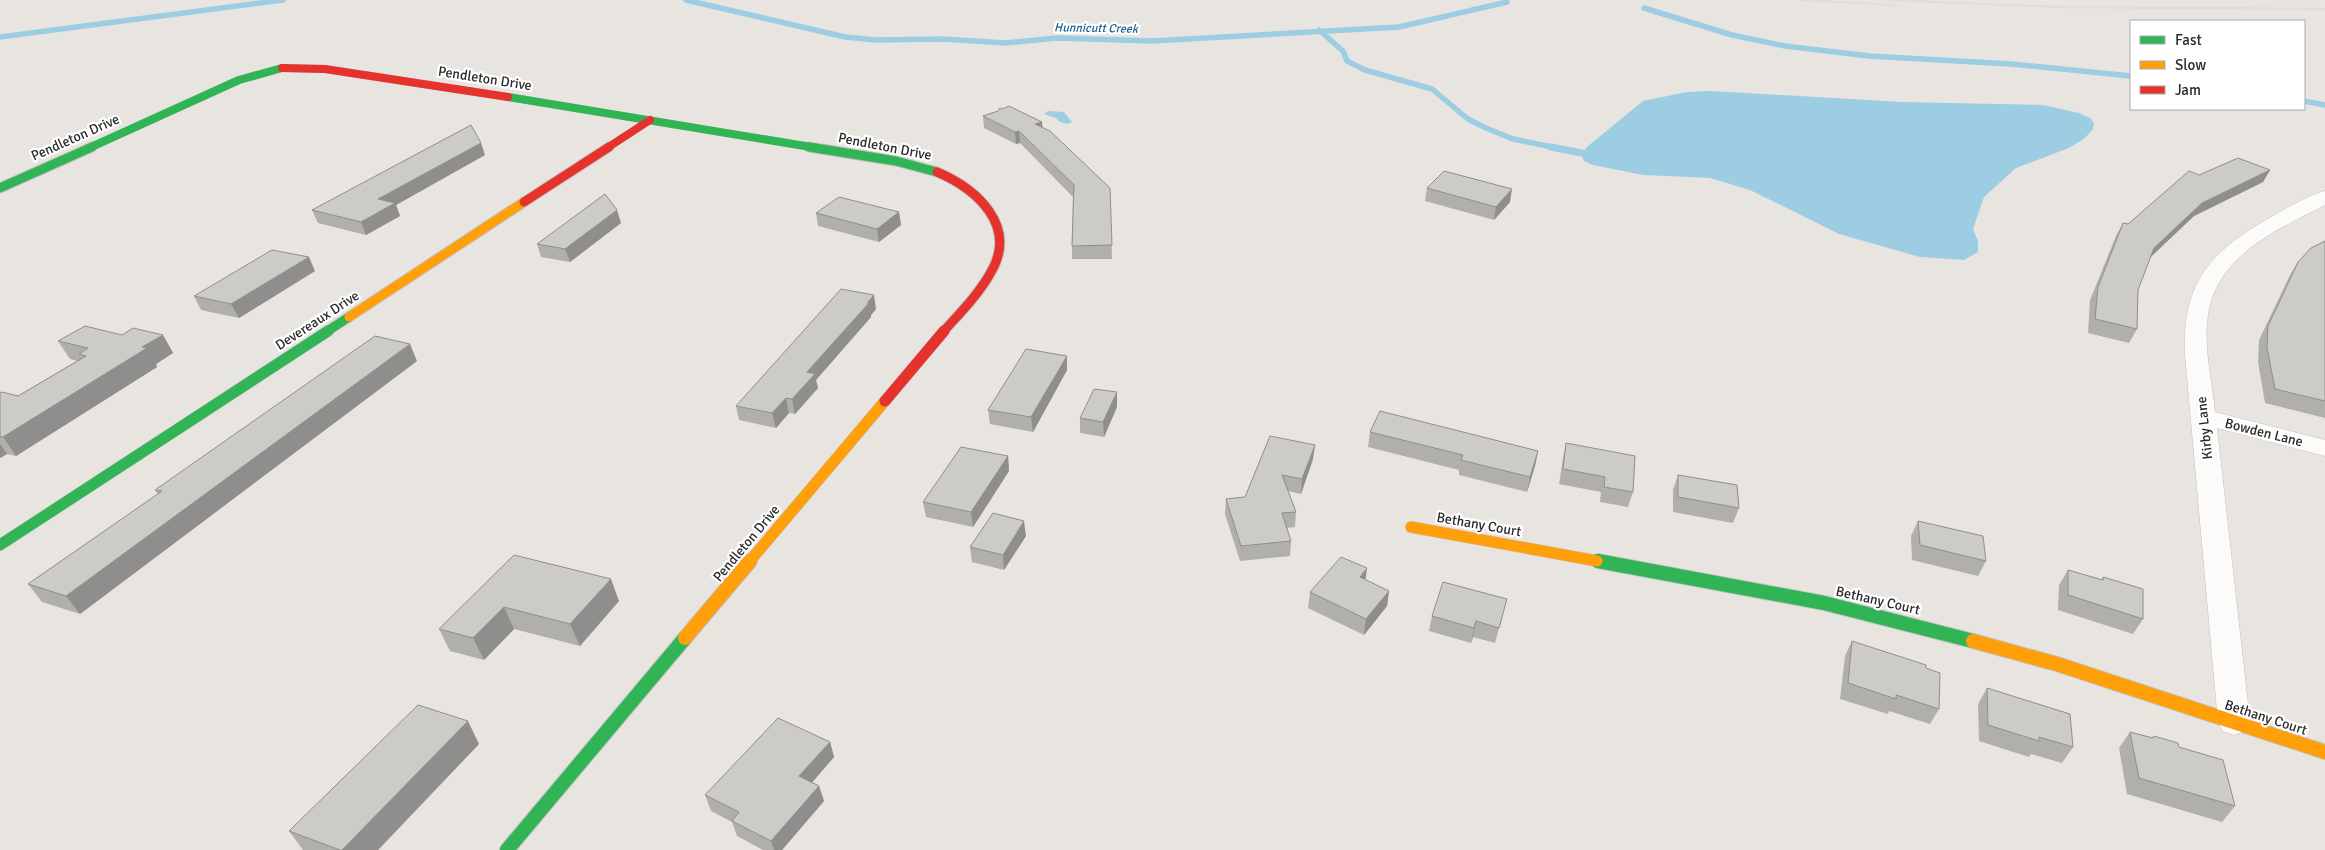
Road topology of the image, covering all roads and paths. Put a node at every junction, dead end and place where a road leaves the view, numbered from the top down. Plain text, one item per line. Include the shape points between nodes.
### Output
1 (650, 120) junction
2 (0, 188) edge
3 (2325, 197) edge
4 (2203, 417) junction
5 (2325, 448) edge
6 (1411, 527) dead end
7 (0, 545) edge
8 (2234, 722) junction
9 (2325, 752) edge
10 (507, 850) edge

1 - 2 street, Pendleton Drive via 433,84 293,67 239,80
1 - 7 street, Devereaux Drive
1 - 10 street, Pendleton Drive via 896,161 940,173 978,194 999,226 1001,243 997,260 985,282
3 - 4 street, Kirby Lane via 2246,240 2229,254 2206,286 2196,328
4 - 5 street, Bowden Lane
4 - 8 street, Kirby Lane
6 - 8 street, Bethany Court via 1895,619 2057,664
8 - 9 street, Bethany Court

